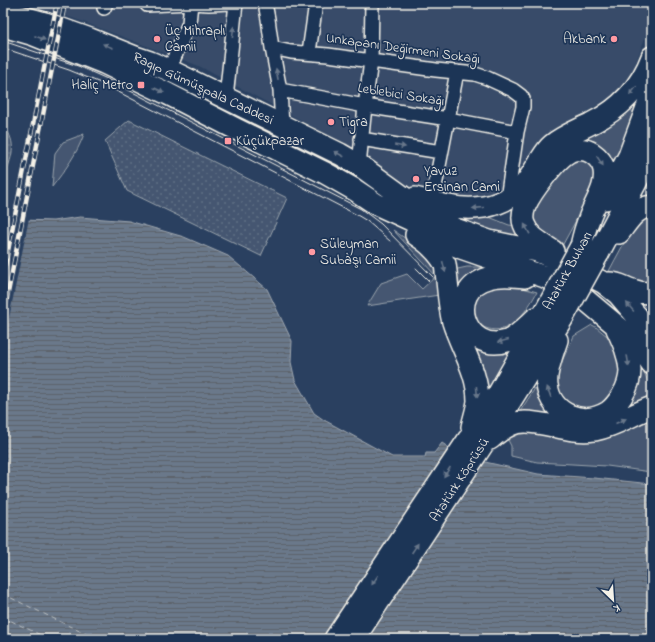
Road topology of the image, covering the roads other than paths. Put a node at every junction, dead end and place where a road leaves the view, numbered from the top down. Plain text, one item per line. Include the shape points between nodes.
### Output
1 (191, 3) edge
2 (231, 3) edge
3 (236, 3) edge
4 (265, 3) edge
5 (316, 3) edge
6 (372, 3) edge
7 (147, 4) edge
8 (3, 11) edge
9 (3, 26) edge
10 (272, 48) junction
11 (310, 52) junction
12 (652, 58) edge
13 (371, 61) junction
14 (169, 70) junction
15 (457, 72) junction
16 (280, 90) junction
17 (652, 94) edge
18 (226, 98) junction
19 (365, 106) junction
20 (448, 119) junction
21 (282, 126) junction
22 (517, 132) junction
23 (362, 139) junction
24 (652, 147) edge
25 (441, 152) junction
26 (359, 165) junction
27 (395, 192) junction
28 (507, 199) junction
29 (432, 202) junction
30 (376, 204) junction
31 (652, 206) edge
32 (589, 250) junction
33 (566, 263) junction
34 (545, 277) junction
35 (604, 283) junction
36 (652, 292) edge
37 (554, 315) junction
38 (615, 324) junction
39 (652, 336) edge
40 (652, 364) edge
41 (652, 407) edge
42 (474, 444) junction
43 (336, 639) edge
44 (354, 639) edge

1 - 2 street
1 - 7 street
1 - 14 street via 189,23
18 -> 3 street
4 - 10 street
5 - 11 street
6 - 13 street
14 -> 8 main road, Ragıp Gümüşpala Caddesi via 45,23
9 -> 30 main road, Ragıp Gümüşpala Caddesi via 34,35 104,63 325,173
10 - 11 street, Unkapanı Değirmeni Sokağı
16 -> 10 street
11 - 13 street, Unkapanı Değirmeni Sokağı
12 -> 28 main road via 643,77 627,98 606,115 552,145 526,185
13 - 15 street, Unkapanı Değirmeni Sokağı
13 - 19 street
14 - 18 main road, Ragıp Gümüşpala Caddesi
15 - 20 street
15 - 22 street, Unkapanı Değirmeni Sokağı via 487,78 521,96 523,107
16 - 19 street, Leblebici Sokağı
16 - 21 street
17 - 32 main road, Atatürk Bulvarı
18 - 21 main road, Ragıp Gümüşpala Caddesi
19 - 20 street, Leblebici Sokağı
19 - 23 street
20 - 22 street, Leblebici Sokağı
20 - 25 street
26 -> 21 main road, Ragıp Gümüşpala Caddesi
22 - 28 street
23 -> 25 street
23 - 26 street
24 - 32 main road, Atatürk Bulvarı via 641,173
25 - 29 street
26 - 27 main road, Ragıp Gümüşpala Caddesi
27 - 29 main road
27 - 33 main road, Ragıp Gümüşpala Caddesi via 455,229 489,241 536,251
28 -> 29 main road via 485,207 469,209
30 - 34 main road, Ragıp Gümüşpala Caddesi via 461,248
30 -> 42 main road via 390,218 424,241 445,264 450,309 477,387
31 - 32 main road via 638,210 610,244
33 -> 32 main road via 530,234 524,224 524,213 532,194 550,169 570,151 580,149 590,151 602,162 604,169 604,181 588,220
32 - 37 main road, Atatürk Bulvarı, bridge
33 - 35 main road
37 -> 34 main road via 507,341 496,343 486,342 477,337 465,322 463,313 466,296 482,280 510,275
34 - 38 main road, Ragıp Gümüşpala Caddesi via 587,301
35 - 36 main road via 612,282 636,291
39 -> 35 main road via 618,294
38 -> 37 main road via 627,355 629,382 624,393 609,411 598,417 578,418 559,409 548,391 547,378
37 - 42 main road, Atatürk Köprüsü via 509,404
38 - 40 main road, Ragıp Gümüşpala Caddesi via 635,342
42 -> 41 main road via 517,422 584,431 596,430
42 -> 43 main road, Atatürk Köprüsü
44 -> 42 main road, Atatürk Köprüsü

